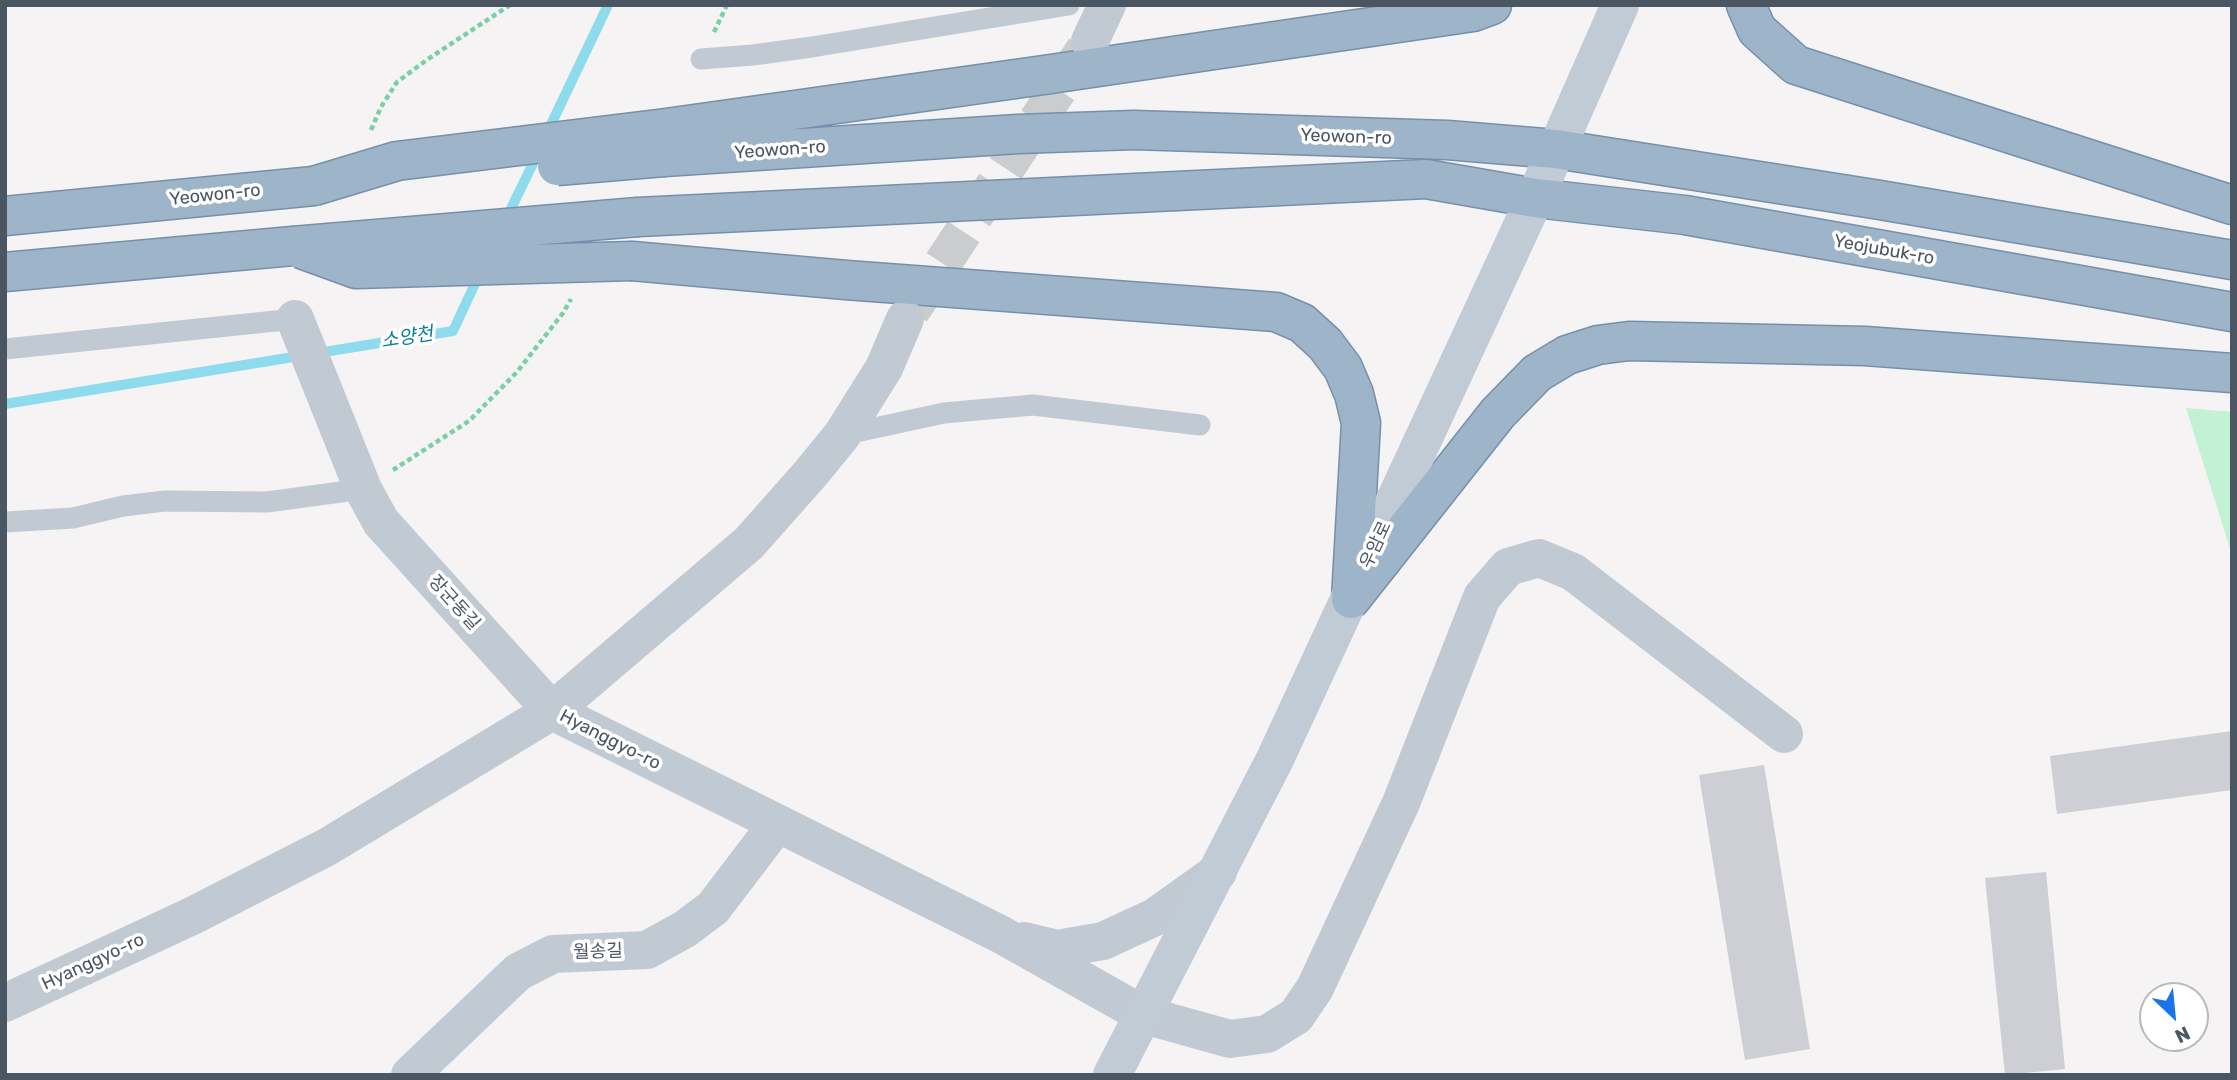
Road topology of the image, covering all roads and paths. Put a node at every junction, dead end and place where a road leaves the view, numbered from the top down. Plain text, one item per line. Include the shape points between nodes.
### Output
1 (1069, 5) edge
2 (1107, 5) edge
3 (1492, 5) edge
4 (1620, 5) edge
5 (1746, 5) edge
6 (1090, 41) tunnel mouth
7 (701, 59) dead end
8 (665, 142) junction
9 (1556, 149) junction
10 (1535, 198) junction
11 (2232, 205) edge
12 (5, 216) edge
13 (293, 246) junction
14 (2232, 260) edge
15 (5, 272) edge
16 (2232, 312) edge
17 (295, 319) joint
18 (905, 319) tunnel mouth
19 (5, 349) edge
20 (2232, 373) edge
21 (1200, 425) dead end
22 (842, 435) junction
23 (363, 489) junction
24 (5, 522) edge
25 (1351, 599) junction
26 (552, 711) junction
27 (1784, 734) dead end
28 (777, 824) junction
29 (1218, 872) junction
30 (1000, 934) junction
31 (5, 1003) edge
32 (1144, 1015) junction
33 (410, 1075) edge
34 (1112, 1075) edge

1 - 7 lane via 800,49
2 - 6 street
3 - 8 highway via 1473,12
4 - 9 main road, 우암로
5 - 11 highway via 1757,30 1796,65
8 - 9 highway, Yeowon-ro via 1134,130 1447,140
8 - 12 highway, Yeowon-ro, bridge via 397,160 314,186
9 - 10 main road, 우암로
9 - 14 highway
10 - 13 highway, bridge via 1426,179 638,217
10 - 16 highway, Yeojubuk-ro via 1685,215
10 - 25 main road, 우암로
13 - 15 highway
13 - 25 highway, bridge via 356,270 632,261 1276,312 1302,323 1325,344 1343,368 1354,394 1361,423
17 - 19 lane
17 - 23 street, 장군동길
18 - 22 street via 884,368
20 - 25 highway via 1866,346 1629,341 1598,345 1567,355 1530,381 1498,414
21 - 22 lane via 1033,405 944,413
22 - 26 street via 749,543
23 - 24 lane via 267,502 165,501 73,518
23 - 26 street, 장군동길 via 381,522
25 - 29 main road, 우암로
26 - 28 street, Hyanggyo-ro
26 - 31 street, Hyanggyo-ro via 327,847
27 - 32 street, Hyanggyo-ro via 1573,572 1539,558 1508,567 1482,597 1401,803 1315,988 1296,1016 1267,1034 1230,1039
28 - 30 street, Hyanggyo-ro
28 - 33 street, 월송길 via 713,908 685,929 647,950 553,954 518,972
29 - 30 street via 1155,918 1103,941 1057,949
29 - 32 main road, 우암로
30 - 32 street, Hyanggyo-ro
32 - 34 main road, 우암로

